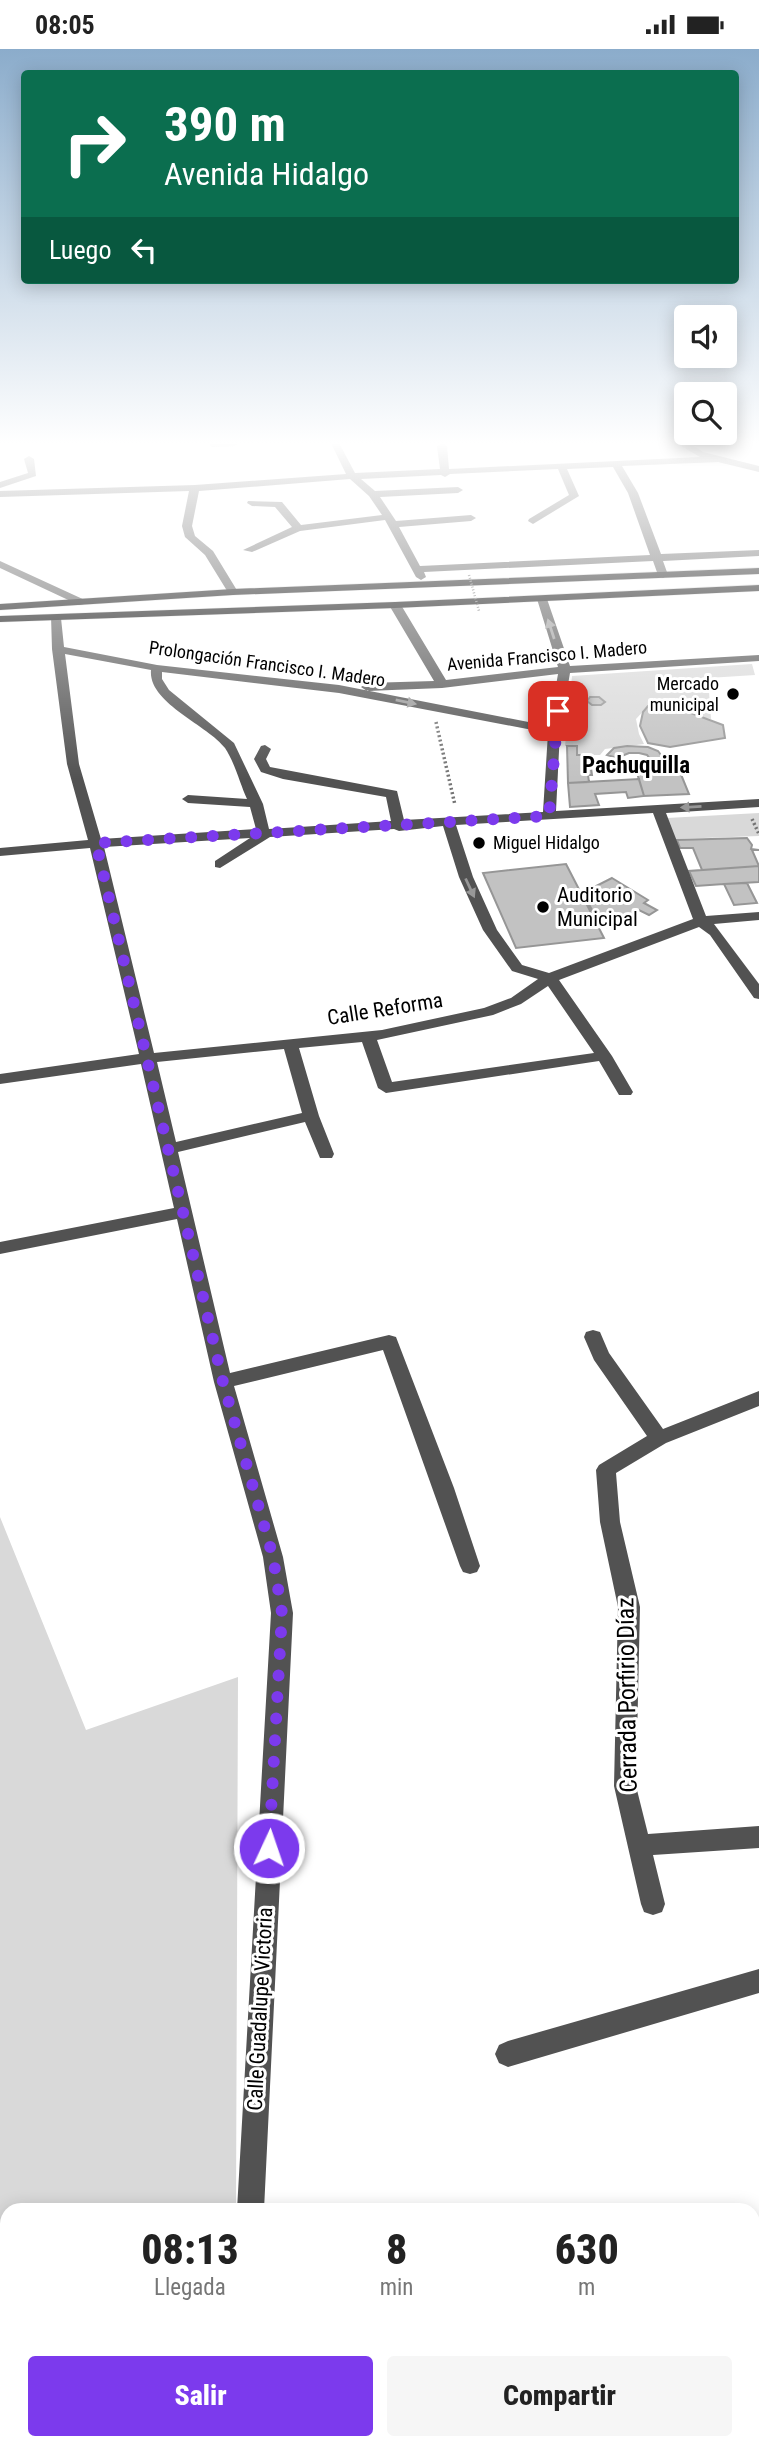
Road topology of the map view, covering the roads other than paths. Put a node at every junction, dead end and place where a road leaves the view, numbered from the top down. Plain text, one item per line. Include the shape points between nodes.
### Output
1 (210, 555) edge
2 (409, 555) edge
3 (658, 555) edge
4 (719, 555) edge
5 (659, 558) junction
6 (0, 564) edge
7 (417, 569) junction
8 (759, 571) edge
9 (663, 575) junction
10 (424, 585) junction
11 (759, 588) edge
12 (233, 593) junction
13 (175, 597) junction
14 (542, 599) junction
15 (83, 603) junction
16 (395, 605) junction
17 (0, 607) edge
18 (176, 614) junction
19 (55, 618) junction
20 (0, 619) edge
21 (58, 649) junction
22 (759, 658) edge
23 (157, 668) junction
24 (565, 670) junction
25 (442, 684) junction
26 (339, 689) junction
27 (554, 731) junction
28 (265, 749) dead end
29 (188, 799) dead end
30 (759, 803) edge
31 (256, 804) junction
32 (658, 808) junction
33 (549, 816) junction
34 (454, 823) junction
35 (399, 827) junction
36 (264, 835) junction
37 (96, 843) junction
38 (0, 852) edge
39 (220, 864) dead end
40 (759, 916) edge
41 (701, 921) junction
42 (550, 978) junction
43 (759, 995) edge
44 (368, 1037) junction
45 (290, 1043) junction
46 (604, 1056) junction
47 (148, 1058) junction
48 (0, 1079) edge
49 (625, 1092) dead end
50 (311, 1116) junction
51 (168, 1149) junction
52 (326, 1154) dead end
53 (184, 1212) junction
54 (0, 1248) edge
55 (593, 1337) dead end
56 (223, 1382) junction
57 (759, 1398) edge
58 (659, 1438) junction
59 (470, 1566) dead end
60 (759, 1837) edge
61 (639, 1845) junction
62 (653, 1904) dead end
63 (759, 1981) edge
64 (508, 2054) dead end
65 (250, 2203) edge

1 - 12 street
2 - 7 street
3 - 5 street
4 - 5 street
5 - 7 street
5 - 9 street
6 - 15 street
7 - 10 street
8 - 9 main road
9 - 10 main road
10 - 12 main road
11 - 14 main road
12 - 13 main road
13 - 15 main road
13 - 18 main road
14 - 16 main road
24 -> 14 street
15 - 17 main road
16 - 18 main road
16 - 25 street
18 - 19 main road
19 - 20 main road
19 - 21 street, Calle Guadalupe Victoria
21 - 23 street, Prolongación Francisco I. Madero
21 - 37 street, Calle Guadalupe Victoria via 73,764
22 - 24 street, Avenida Francisco I. Madero
23 - 26 street, Prolongación Francisco I. Madero
23 - 31 street via 156,679 164,692 230,746
24 - 25 street, Avenida Francisco I. Madero
24 - 27 street
25 - 26 street, Avenida Francisco I. Madero
26 -> 27 street, Prolongación Francisco I. Madero
27 - 33 street
28 - 35 street via 260,759 265,769 392,794
29 - 31 street
30 -> 32 street
31 - 36 street
32 - 33 street
32 - 41 street
33 - 34 street
34 - 35 street
34 -> 42 street via 466,877 490,930 517,968
35 - 36 street
36 - 37 street
36 - 39 street
37 - 38 street
37 - 47 street, Calle Guadalupe Victoria
40 - 41 street, Calle Reforma
41 - 42 street, Calle Reforma
41 - 43 street via 715,932
42 - 44 street, Calle Reforma via 516,1001 488,1012
42 - 46 street
44 - 45 street, Calle Reforma
44 - 46 street via 386,1088
45 - 47 street, Calle Reforma
45 - 50 street
46 - 49 street
47 - 48 street, Calle Reforma
47 - 51 street, Calle Guadalupe Victoria
50 - 51 street
50 - 52 street
51 - 53 street, Calle Guadalupe Victoria
53 - 54 street
53 - 56 street, Calle Guadalupe Victoria
55 - 58 street
56 - 59 street via 389,1342
56 - 65 street, Calle Guadalupe Victoria via 273,1557 282,1613
57 - 58 street, Cerrada Porfirio Díaz
58 - 61 street, Cerrada Porfirio Díaz via 606,1470 610,1522 629,1607 625,1786
60 - 61 street
61 - 62 street
63 - 64 street

